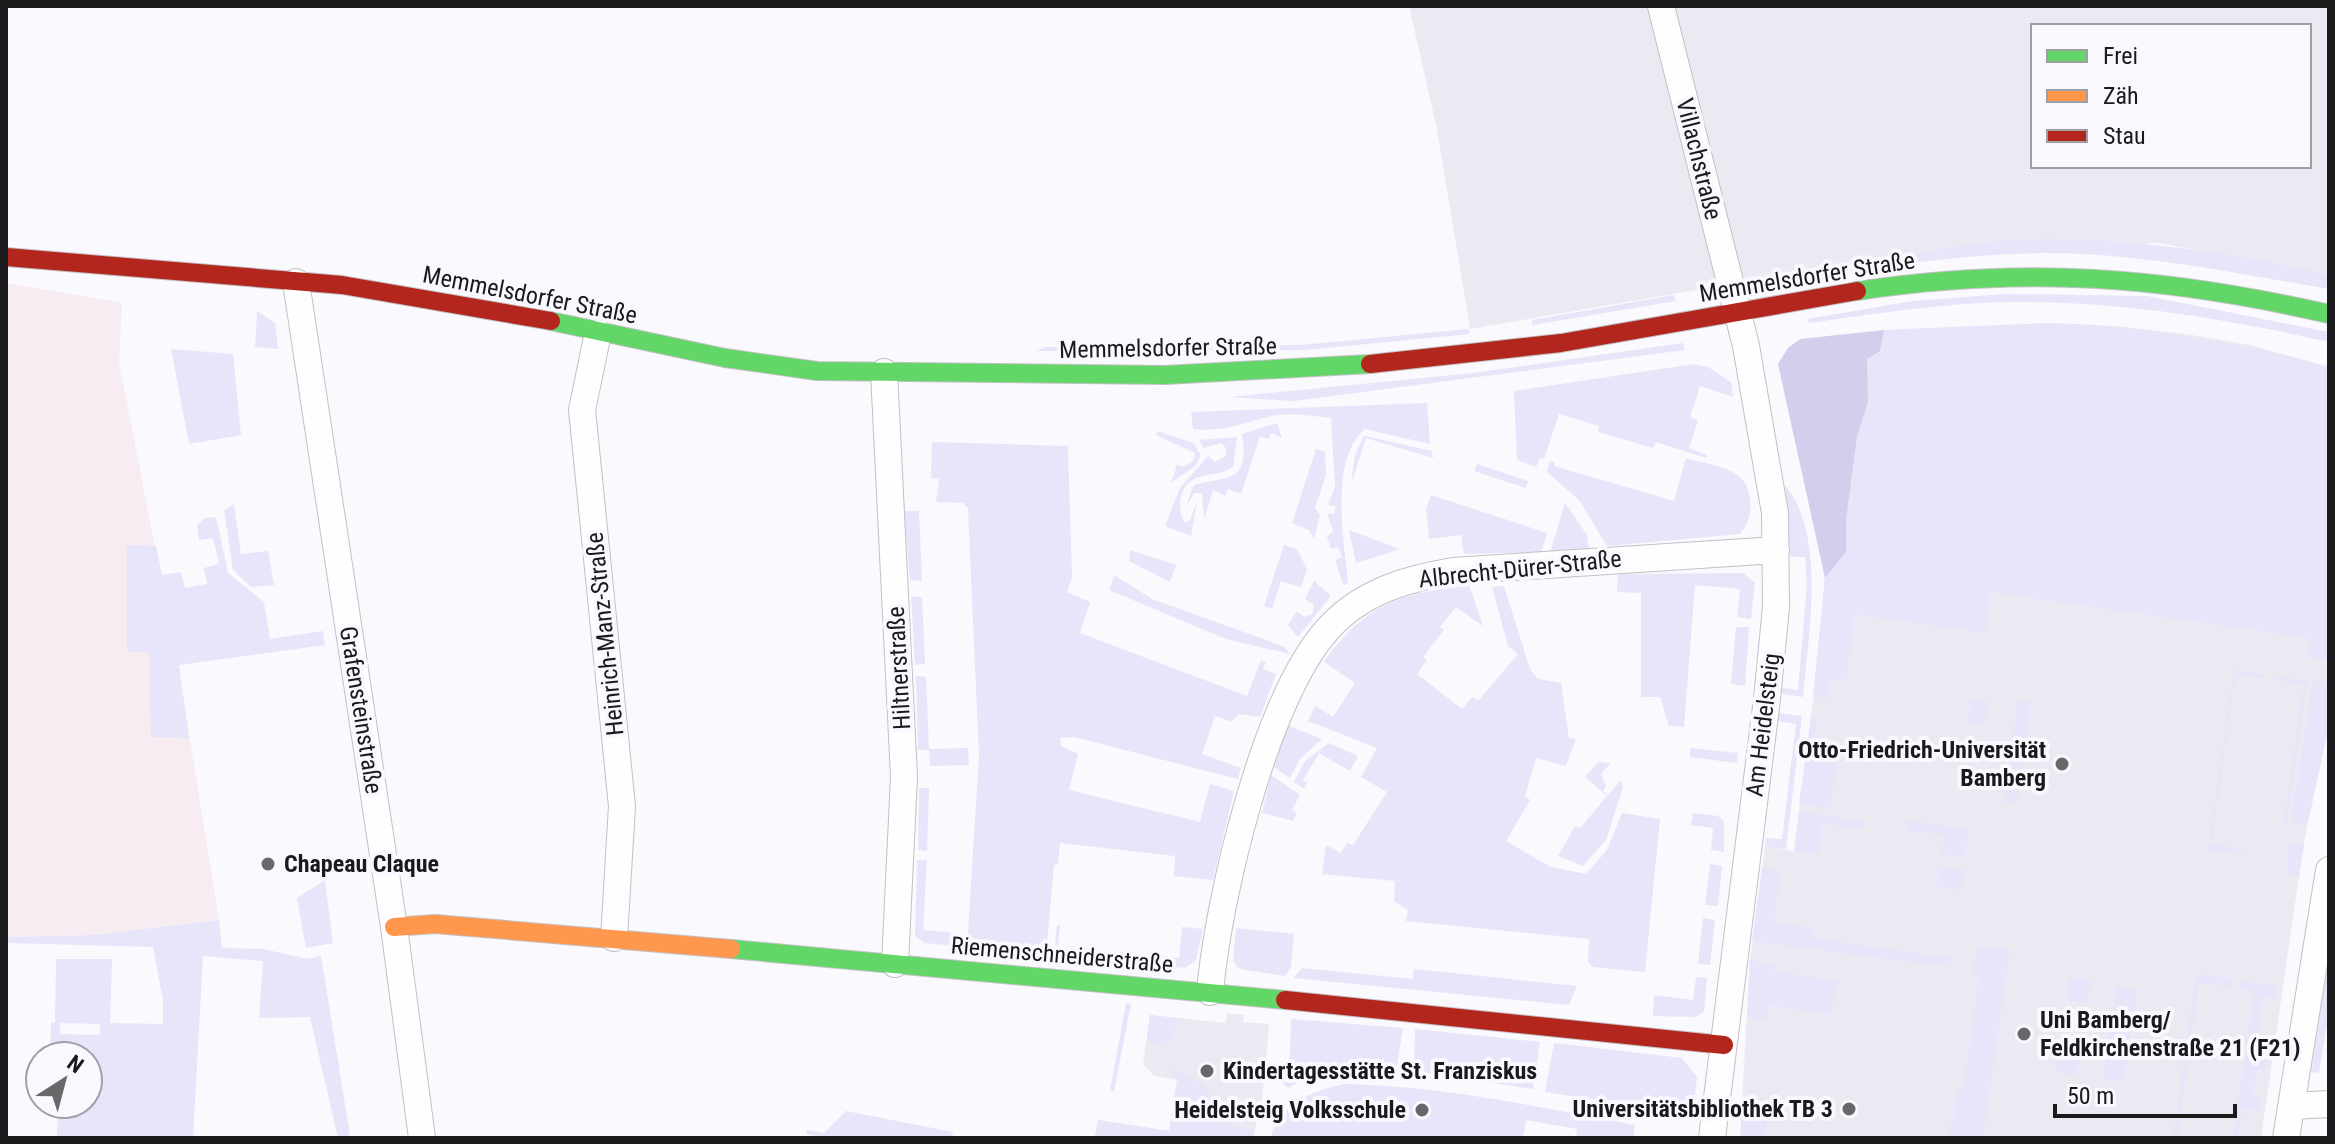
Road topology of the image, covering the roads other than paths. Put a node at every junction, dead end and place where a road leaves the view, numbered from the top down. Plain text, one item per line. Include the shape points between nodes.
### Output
1 (1661, 6) edge
2 (6, 257) edge
3 (296, 282) junction
4 (1737, 312) junction
5 (2329, 314) edge
6 (598, 333) junction
7 (884, 372) junction
8 (1776, 550) junction
9 (2329, 870) edge
10 (394, 927) junction
11 (614, 938) junction
12 (895, 964) junction
13 (1210, 992) junction
14 (1724, 1045) junction
15 (2329, 1104) edge
16 (2291, 1106) junction
17 (422, 1138) edge
18 (1712, 1138) edge
19 (2286, 1138) edge

1 - 4 street, Villachstraße
2 - 3 main road, Memmelsdorfer Straße
3 - 6 main road, Memmelsdorfer Straße via 452,301
3 - 10 street, Grafensteinstraße
4 - 5 main road, Memmelsdorfer Straße via 1945,280 2102,275 2167,282
4 - 7 main road, Memmelsdorfer Straße via 1522,348 1315,369 1211,374
4 - 8 street, Am Heidelsteig via 1771,476
6 - 7 main road, Memmelsdorfer Straße via 754,364
6 - 11 street, Heinrich-Manz-Straße via 582,410 622,806
7 - 12 street, Hiltnerstraße via 904,777
8 - 13 street, Albrecht-Dürer-Straße via 1453,571 1401,582 1367,597 1328,628 1310,653 1271,738 1233,855
8 - 14 street, Am Heidelsteig via 1767,699
9 - 16 street
10 - 11 main road, Riemenschneiderstraße via 435,924
10 - 17 street, Grafensteinstraße
11 - 12 main road, Riemenschneiderstraße
12 - 13 main road, Riemenschneiderstraße
13 - 14 main road, Riemenschneiderstraße
14 - 18 street, Am Heidelsteig
15 - 16 street
16 - 19 street

